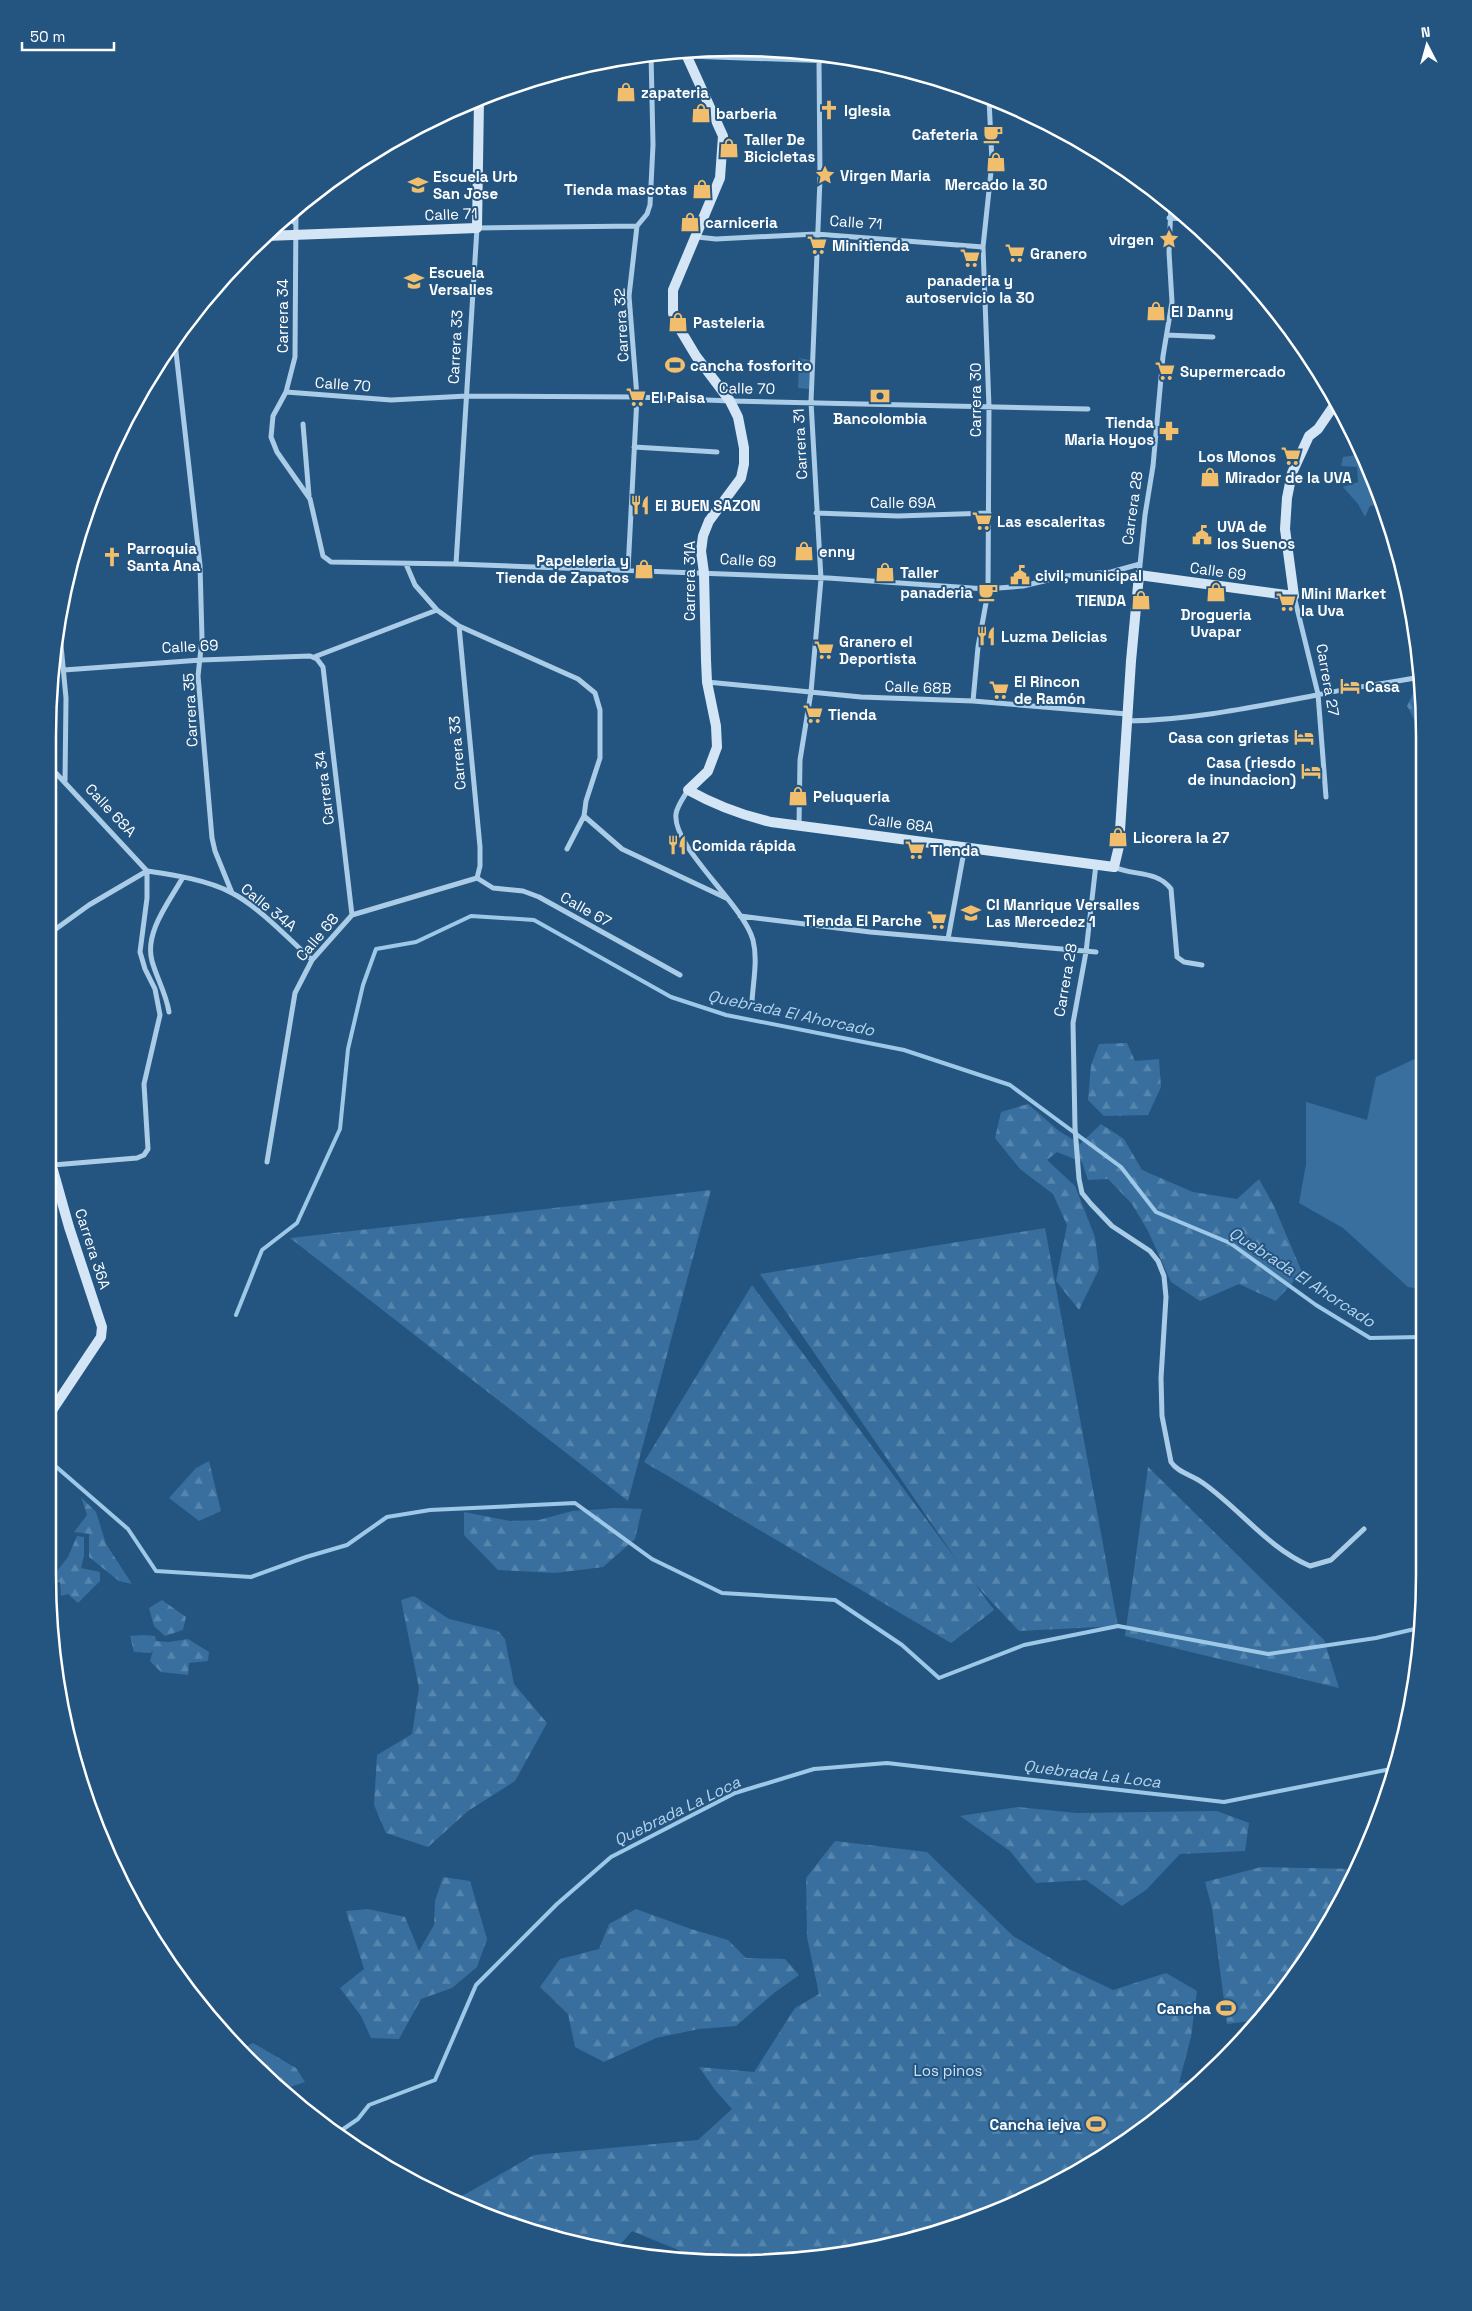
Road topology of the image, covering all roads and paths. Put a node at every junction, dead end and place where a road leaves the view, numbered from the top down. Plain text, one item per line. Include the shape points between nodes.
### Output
1 (733, 56) edge
2 (688, 58) edge
3 (785, 58) edge
4 (819, 61) edge
5 (651, 62) edge
6 (989, 105) edge
7 (478, 107) edge
8 (1170, 213) edge
9 (1169, 218) junction
10 (1176, 218) edge
11 (295, 219) edge
12 (295, 223) joint
13 (637, 226) junction
14 (476, 228) junction
15 (816, 234) junction
16 (295, 235) junction
17 (276, 236) edge
18 (697, 237) junction
19 (983, 247) junction
20 (1167, 335) junction
21 (1213, 337) dead end
22 (175, 352) edge
23 (286, 392) junction
24 (467, 396) junction
25 (636, 397) junction
26 (730, 402) junction
27 (811, 402) junction
28 (989, 407) junction
29 (1088, 409) dead end
30 (1332, 409) edge
31 (303, 424) dead end
32 (634, 447) junction
33 (717, 452) dead end
34 (310, 499) junction
35 (990, 512) junction
36 (816, 513) junction
37 (323, 556) joint
38 (406, 564) junction
39 (456, 564) junction
40 (1140, 569) junction
41 (628, 570) junction
42 (704, 573) junction
43 (821, 578) junction
44 (988, 589) junction
45 (1294, 596) junction
46 (437, 610) junction
47 (459, 626) junction
48 (62, 645) edge
49 (316, 658) junction
50 (201, 660) junction
51 (64, 670) junction
52 (1413, 678) edge
53 (707, 682) junction
54 (811, 692) junction
55 (1318, 694) junction
56 (973, 701) junction
57 (1127, 718) junction
58 (56, 773) edge
59 (65, 781) junction
60 (688, 790) junction
61 (1326, 797) dead end
62 (584, 816) junction
63 (799, 826) junction
64 (965, 846) junction
65 (567, 849) dead end
66 (1096, 864) junction
67 (1114, 867) junction
68 (147, 870) junction
69 (183, 876) junction
70 (477, 878) junction
71 (232, 893) junction
72 (726, 898) junction
73 (352, 915) junction
74 (740, 916) junction
75 (56, 928) edge
76 (948, 939) junction
77 (1086, 952) junction
78 (1096, 952) dead end
79 (312, 960) junction
80 (1202, 966) dead end
81 (680, 975) dead end
82 (752, 1002) dead end
83 (169, 1012) dead end
84 (267, 1162) dead end
85 (56, 1165) edge
86 (56, 1181) edge
87 (56, 1404) edge
88 (1364, 1529) dead end

1 - 3 street
2 - 18 street, Carrera 31A via 723,136 720,178
4 - 15 street, Carrera 31 via 820,180
5 - 13 street, Carrera 32 via 653,145 650,205
6 - 19 street, Carrera 30 via 992,162
7 - 14 street, Carrera 33
8 - 9 street, Carrera 28
9 - 10 street
9 - 20 street, Carrera 28 via 1172,302
11 - 12 street, Carrera 34
12 - 16 street, Carrera 34
13 - 14 street, Calle 71
13 - 25 street, Carrera 32 via 628,296
14 - 16 street, Calle 71
14 - 24 street, Carrera 33
15 - 18 street, Calle 71
15 - 19 street, Calle 71
15 - 27 street, Carrera 31
16 - 17 street, Calle 71
16 - 23 street, Carrera 34 via 295,357
18 - 26 street, Carrera 31A via 672,290 673,313 696,356
19 - 28 street, Carrera 30
20 - 21 street
20 - 40 street, Carrera 28
22 - 50 street, Carrera 35 via 200,565
23 - 24 street, Calle 70 via 391,400
23 - 34 street, Carrera 34 via 274,416 271,437 277,452
24 - 25 street, Calle 70
24 - 39 street, Carrera 33
25 - 26 street, Calle 70
25 - 32 street, Carrera 32
26 - 27 street, Calle 70
26 - 42 street, Carrera 31A via 738,417 744,464 741,478 709,521 703,536
27 - 28 street, Calle 70
27 - 36 street, Carrera 31
28 - 29 street, Calle 70
28 - 35 street, Carrera 30
30 - 45 street, Carrera 27 via 1309,436 1292,472 1285,529
31 - 34 street
32 - 33 street
32 - 41 street, Carrera 32
34 - 37 street, Carrera 34
35 - 36 street, Calle 69A via 898,516
35 - 44 street, Carrera 30
36 - 43 street, Carrera 31
37 - 38 street, Calle 69 via 331,562
38 - 39 street, Calle 69
38 - 46 street via 415,585
39 - 41 street, Calle 69
40 - 44 street, Calle 69 via 1065,576 1023,586
40 - 45 street, Calle 69
40 - 57 street, Carrera 28
41 - 42 street, Calle 69
42 - 43 street, Calle 69
42 - 53 street, Carrera 31A
43 - 44 street, Calle 69
43 - 54 street, Carrera 31
44 - 56 street, Carrera 30
45 - 55 street, Carrera 27
46 - 47 street
46 - 49 street, Calle 69
47 - 62 street via 578,678 595,692 600,710 600,758
47 - 70 street, Carrera 33 via 480,847
48 - 51 street
49 - 50 street, Calle 69
49 - 73 street, Carrera 34 via 323,667
50 - 51 street, Calle 69
50 - 71 street, Carrera 35 via 198,676 212,838
51 - 59 street
52 - 55 street
53 - 54 street, Calle 68B
53 - 60 street, Carrera 31A via 717,747 708,771
54 - 56 street, Calle 68B
54 - 63 street, Carrera 31 via 800,760
55 - 57 street, Calle 68B via 1227,713 1177,719
55 - 61 street, Carrera 27
56 - 57 street, Calle 68B
57 - 67 street, Carrera 28 via 1119,846
58 - 59 street, Calle 68A
59 - 68 street, Calle 68A
60 - 63 street, Calle 68A via 743,815
60 - 72 street, Carrera 31A via 676,814 678,829
62 - 65 street
62 - 72 street via 622,849
63 - 64 street, Calle 68A
64 - 66 street, Calle 68A
64 - 76 street
66 - 67 street, Calle 68A
66 - 77 street, Carrera 28
67 - 80 street, Calle 68A via 1165,881 1170,889 1177,957
68 - 69 street, Calle 34A
68 - 75 street
68 - 85 street via 140,952 160,1002 144,1084 148,1149 136,1158
69 - 71 street, Calle 34A
69 - 83 street via 157,924 150,948 157,976 167,995
70 - 73 street, Calle 68
70 - 81 street, Calle 67 via 493,888 523,891 539,897
71 - 79 street, Calle 34A
72 - 74 street, Carrera 31A
73 - 79 street, Calle 68
74 - 76 street
74 - 82 street, Carrera 31A via 752,939 755,956
76 - 77 street
77 - 78 street
77 - 88 street, Carrera 28 via 1073,1023 1079,1180 1082,1193 1112,1226 1150,1250 1164,1276 1162,1416 1171,1462 1175,1468 1218,1494 1292,1559 1310,1566 1331,1560
79 - 84 street, Calle 68 via 295,993
86 - 87 street, Carrera 36A via 102,1326 101,1337

